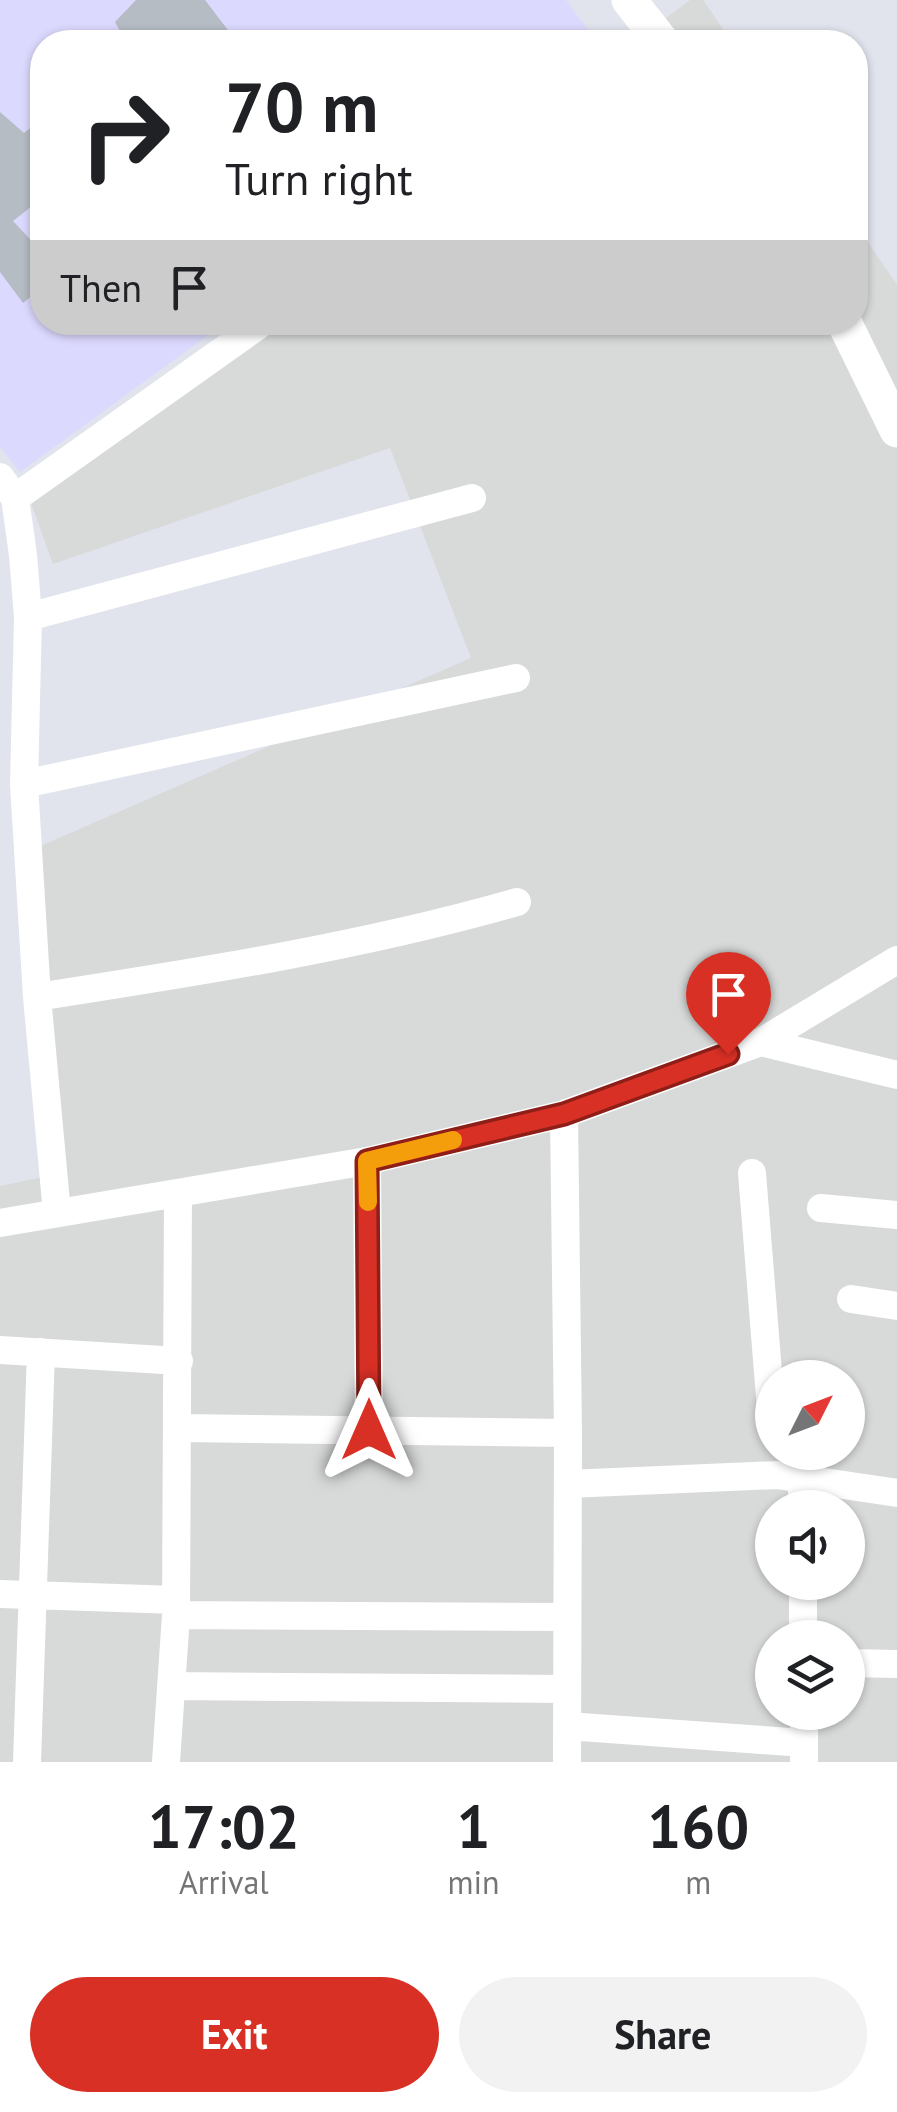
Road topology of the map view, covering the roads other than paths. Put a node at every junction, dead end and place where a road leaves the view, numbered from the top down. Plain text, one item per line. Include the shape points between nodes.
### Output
1 (630, 0) edge
2 (650, 30) edge
3 (243, 335) edge
4 (850, 335) edge
5 (897, 430) edge
6 (7, 488) edge
7 (472, 498) dead end
8 (28, 617) junction
9 (516, 678) dead end
10 (24, 784) junction
11 (517, 902) dead end
12 (897, 960) edge
13 (37, 997) junction
14 (761, 1042) junction
15 (897, 1075) edge
16 (564, 1114) junction
17 (367, 1161) junction
18 (752, 1173) dead end
19 (178, 1193) junction
20 (821, 1208) dead end
21 (57, 1213) junction
22 (897, 1216) edge
23 (0, 1224) edge
24 (851, 1298) dead end
25 (897, 1306) edge
26 (0, 1350) edge
27 (40, 1352) junction
28 (767, 1360) edge
29 (178, 1361) junction
30 (178, 1428) junction
31 (369, 1430) junction
32 (568, 1432) junction
33 (771, 1470) edge
34 (790, 1470) edge
35 (568, 1484) junction
36 (897, 1493) edge
37 (0, 1594) edge
38 (33, 1594) junction
39 (176, 1607) junction
40 (567, 1618) junction
41 (865, 1664) edge
42 (897, 1664) edge
43 (172, 1686) junction
44 (567, 1689) junction
45 (567, 1726) junction
46 (804, 1752) edge
47 (27, 1762) edge
48 (166, 1762) edge
49 (567, 1762) edge

1 - 2 street
3 - 6 street
4 - 5 street
6 - 8 street
7 - 8 street
8 - 10 street
9 - 10 street
10 - 13 street
11 - 13 street via 240,965
12 - 14 street
13 - 21 street
14 - 15 street
14 - 16 street
16 - 17 street
16 - 32 street
17 - 19 street
17 - 31 street
18 - 28 street
19 - 21 street
19 - 29 street
20 - 22 street
21 - 23 street
24 - 25 street
26 - 27 street
27 - 29 street
27 - 38 street
29 - 30 street
30 - 31 street
30 - 39 street
31 - 32 street
32 - 35 street
33 - 35 street
34 - 36 street
35 - 40 street
37 - 38 street
38 - 39 street
38 - 47 street
39 - 40 street
39 - 43 street
40 - 44 street
41 - 42 street
43 - 44 street
43 - 48 street
44 - 45 street
45 - 46 street
45 - 49 street

